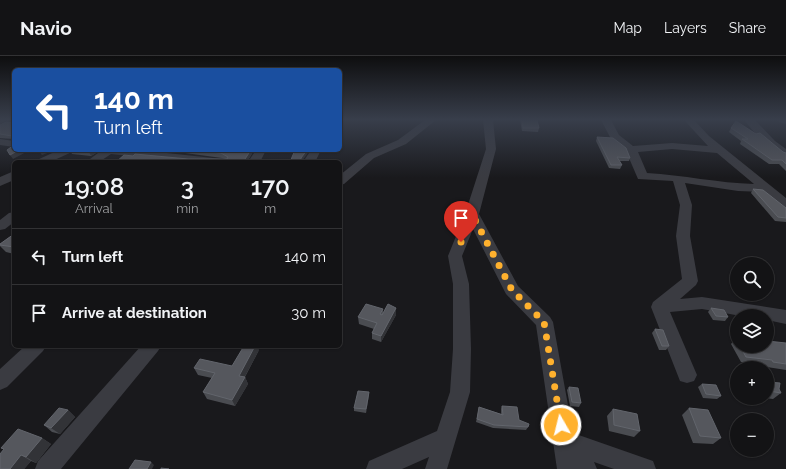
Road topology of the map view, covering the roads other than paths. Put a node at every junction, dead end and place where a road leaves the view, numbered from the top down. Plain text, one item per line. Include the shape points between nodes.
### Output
1 (406, 139) edge
2 (489, 139) edge
3 (618, 139) edge
4 (706, 139) edge
5 (767, 139) edge
6 (0, 142) edge
7 (12, 144) edge
8 (631, 149) junction
9 (719, 150) junction
10 (64, 152) edge
11 (106, 152) edge
12 (127, 152) edge
13 (786, 154) edge
14 (46, 160) edge
15 (95, 160) edge
16 (198, 160) edge
17 (12, 176) edge
18 (678, 178) junction
19 (342, 179) edge
20 (0, 182) edge
21 (764, 187) junction
22 (786, 192) edge
23 (786, 204) edge
24 (472, 214) junction
25 (12, 217) edge
26 (0, 226) edge
27 (659, 307) junction
28 (786, 317) edge
29 (35, 348) edge
30 (150, 348) edge
31 (687, 375) dead end
32 (0, 381) edge
33 (446, 438) junction
34 (563, 440) junction
35 (46, 469) edge
36 (377, 469) edge
37 (436, 469) edge
38 (568, 469) edge
39 (586, 469) edge
40 (645, 469) edge

1 - 19 street via 370,156
2 - 24 street via 490,148
3 - 8 street
4 - 9 street
5 - 13 street
6 - 7 street
8 - 9 street via 672,146
8 - 18 street via 642,176
9 - 21 street
10 - 14 street
11 - 15 street
12 - 16 street
17 - 20 street
18 - 21 street via 738,187
18 - 27 street via 686,205 683,236 690,281
21 - 22 street
21 - 23 street
24 - 33 street via 455,256 461,284 460,392
24 - 34 street via 512,290 544,322
25 - 26 street
27 - 28 street via 702,303
27 - 31 street
29 - 32 street
30 - 35 street
33 - 36 street
33 - 37 street
34 - 38 street
34 - 39 street
34 - 40 street

